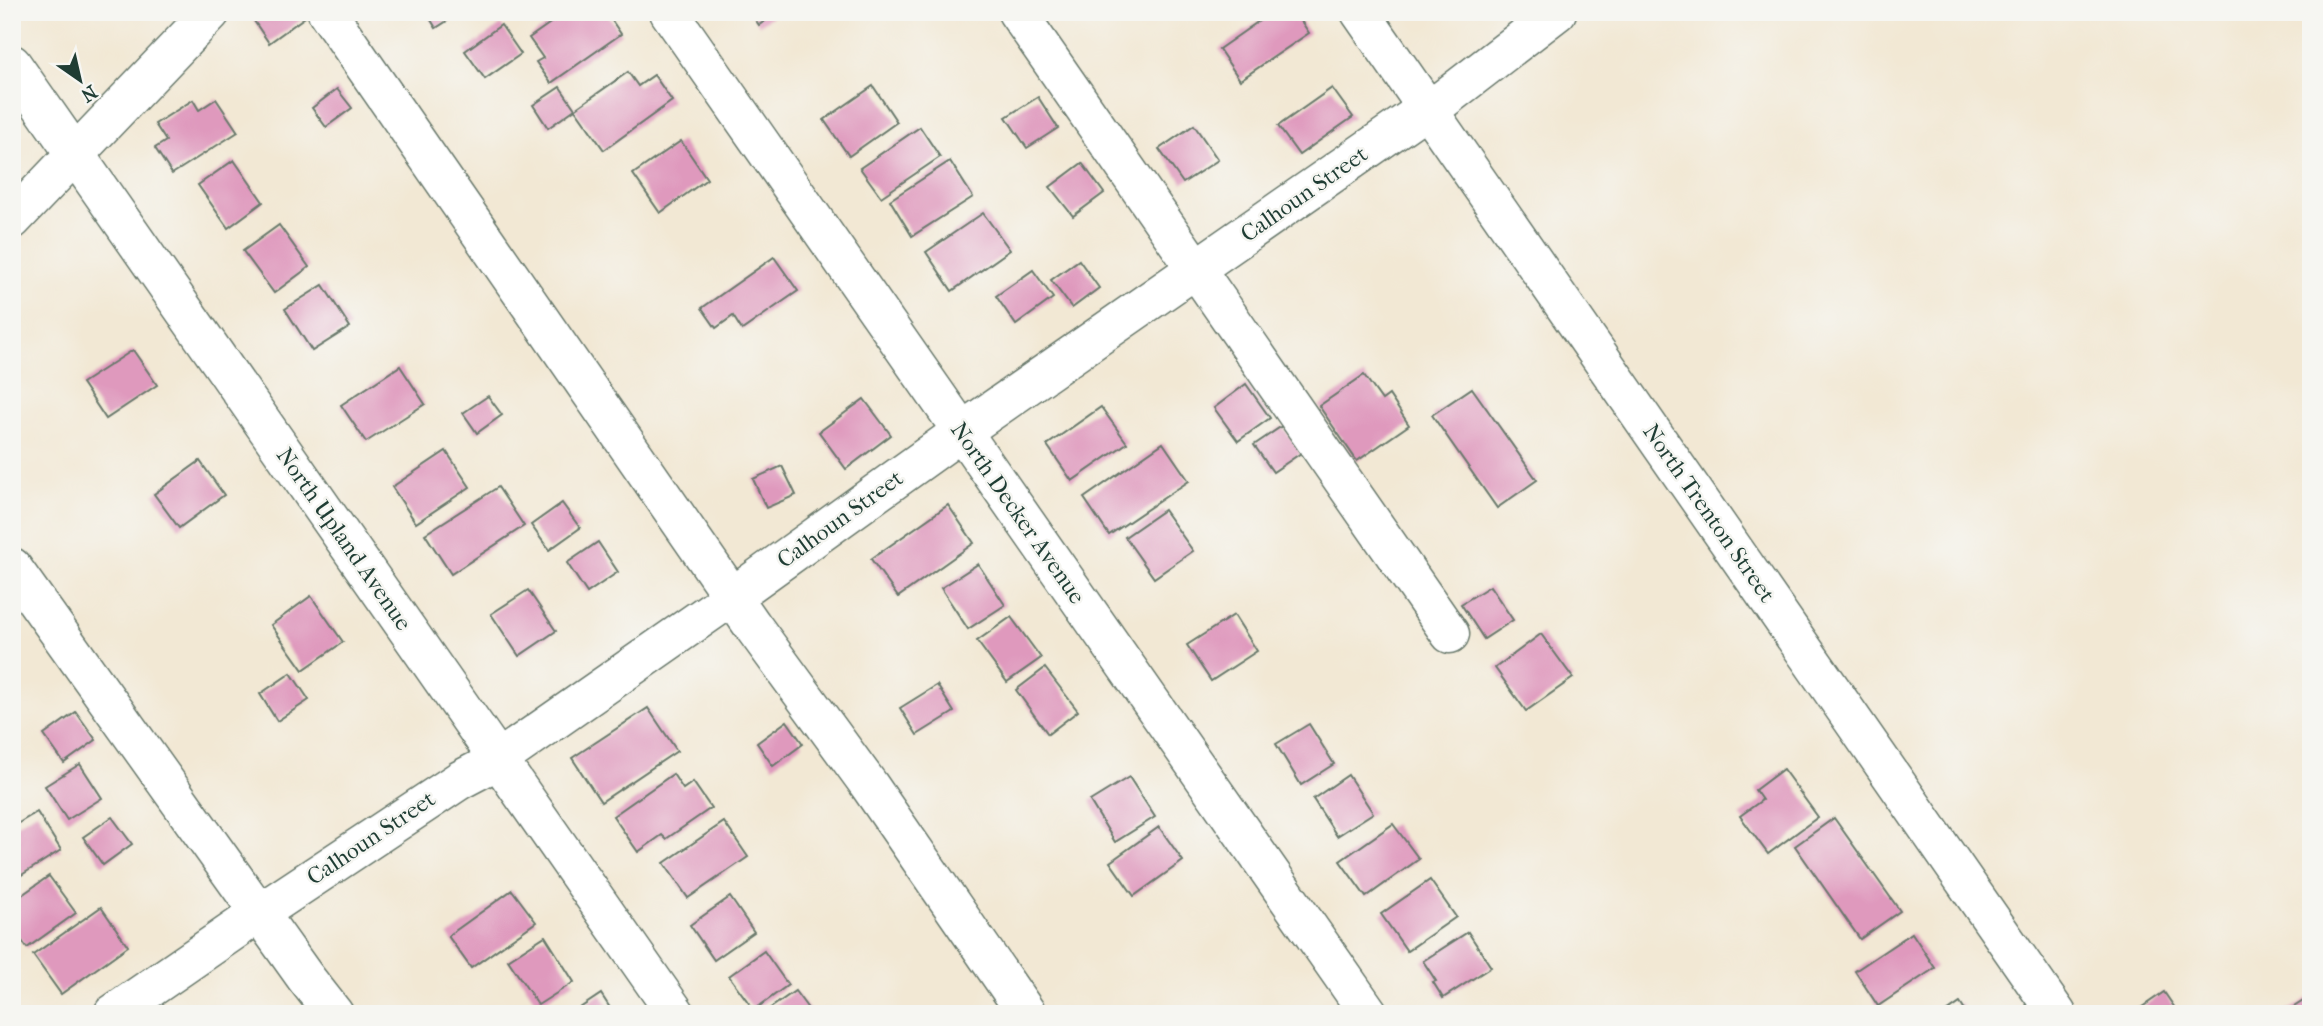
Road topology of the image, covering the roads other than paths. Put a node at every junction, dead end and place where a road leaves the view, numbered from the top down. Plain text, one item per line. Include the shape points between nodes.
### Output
1 (211, 12) edge
2 (327, 12) edge
3 (668, 12) edge
4 (1017, 12) edge
5 (1360, 12) edge
6 (1557, 12) edge
7 (12, 64) edge
8 (1427, 108) junction
9 (75, 152) junction
10 (12, 220) edge
11 (1196, 270) junction
12 (961, 432) junction
13 (12, 567) edge
14 (733, 596) junction
15 (1450, 634) dead end
16 (498, 760) junction
17 (261, 912) junction
18 (113, 1014) edge
19 (334, 1014) edge
20 (676, 1014) edge
21 (1027, 1014) edge
22 (1369, 1014) edge
23 (2057, 1014) edge

1 - 9 street
2 - 14 street
3 - 12 street, North Decker Avenue
4 - 11 street
5 - 8 street, North Trenton Street
6 - 8 street, Calhoun Street
7 - 9 street, North Upland Avenue
8 - 11 street, Calhoun Street
8 - 23 street, North Trenton Street
9 - 10 street
9 - 16 street, North Upland Avenue
11 - 12 street, Calhoun Street
11 - 15 street
12 - 14 street, Calhoun Street
12 - 22 street, North Decker Avenue
13 - 17 street
14 - 16 street, Calhoun Street
14 - 21 street
16 - 17 street, Calhoun Street via 460,780
16 - 20 street, North Upland Avenue
17 - 18 street, Calhoun Street
17 - 19 street

